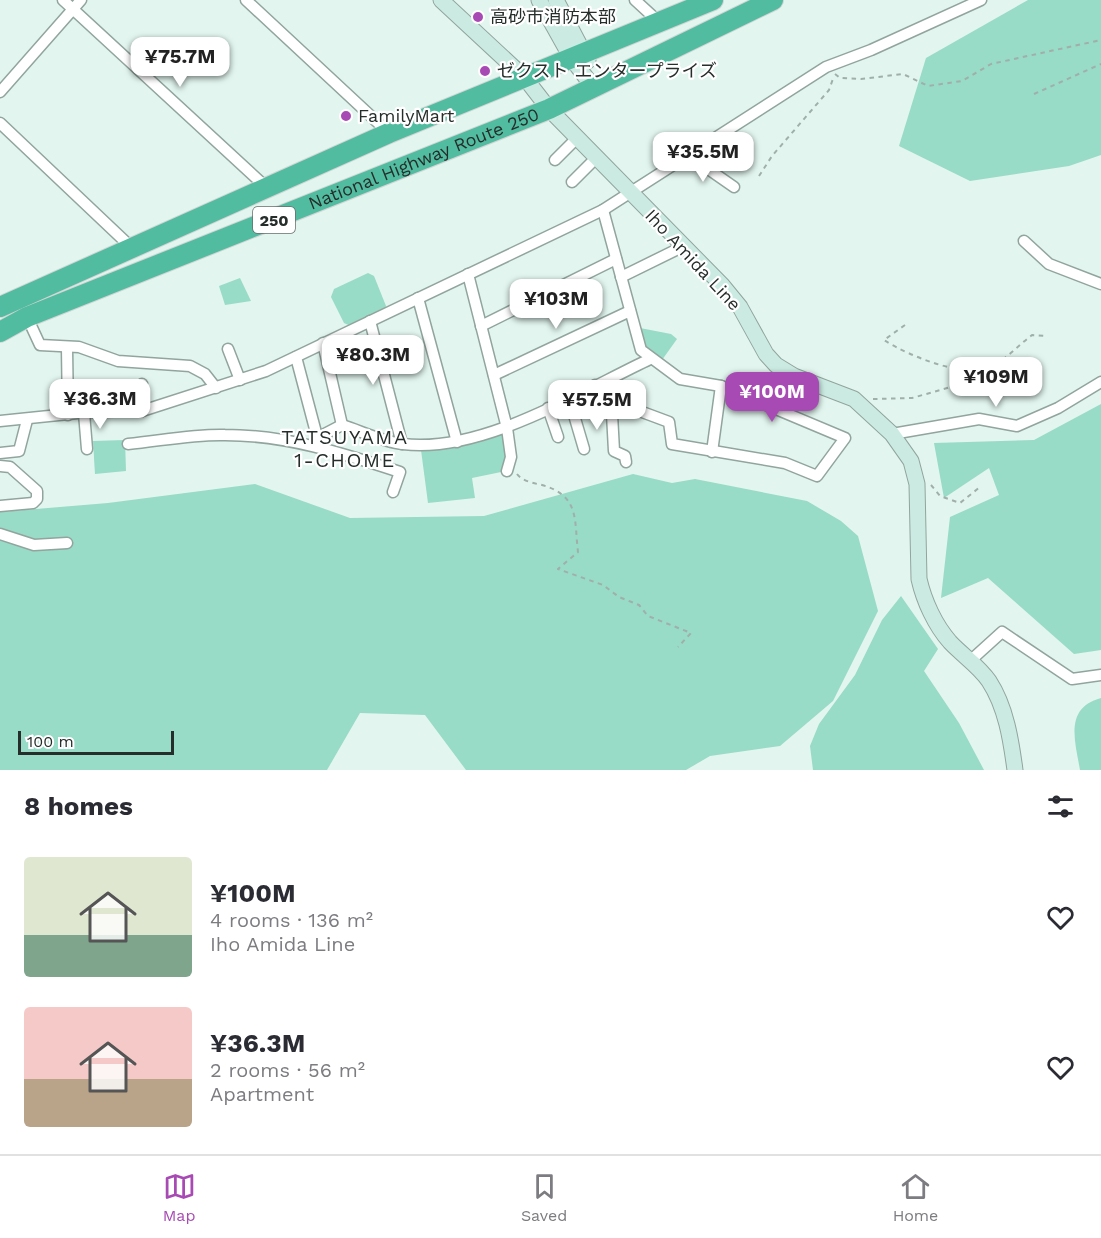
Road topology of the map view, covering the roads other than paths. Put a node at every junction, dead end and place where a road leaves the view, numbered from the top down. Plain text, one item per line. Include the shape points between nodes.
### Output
1 (63, 0) edge
2 (81, 0) edge
3 (246, 0) edge
4 (441, 0) edge
5 (539, 0) edge
6 (556, 0) edge
7 (635, 0) edge
8 (713, 0) edge
9 (773, 0) edge
10 (981, 0) edge
11 (72, 9) junction
12 (660, 23) junction
13 (579, 56) junction
14 (525, 78) junction
15 (594, 88) junction
16 (0, 92) edge
17 (549, 110) junction
18 (0, 123) edge
19 (389, 133) junction
20 (577, 138) junction
21 (688, 155) junction
22 (596, 158) junction
23 (555, 160) dead end
24 (572, 182) dead end
25 (734, 187) dead end
26 (267, 188) junction
27 (629, 192) junction
28 (603, 210) junction
29 (1024, 241) dead end
30 (684, 246) junction
31 (132, 248) junction
32 (616, 259) junction
33 (468, 274) junction
34 (621, 277) junction
35 (1101, 284) edge
36 (418, 298) junction
37 (0, 306) edge
38 (630, 311) junction
39 (27, 317) junction
40 (370, 321) junction
41 (481, 326) junction
42 (0, 332) edge
43 (323, 343) junction
44 (67, 348) junction
45 (228, 349) dead end
46 (296, 357) junction
47 (650, 359) junction
48 (494, 375) junction
49 (240, 380) junction
50 (1101, 382) edge
51 (142, 384) dead end
52 (722, 387) junction
53 (216, 388) junction
54 (591, 388) junction
55 (569, 398) junction
56 (548, 408) junction
57 (142, 411) junction
58 (84, 413) junction
59 (68, 415) junction
60 (27, 420) junction
61 (0, 422) edge
62 (342, 425) junction
63 (507, 428) junction
64 (891, 434) junction
65 (558, 437) dead end
66 (318, 442) junction
67 (457, 442) junction
68 (128, 444) dead end
69 (402, 444) junction
70 (87, 449) dead end
71 (584, 449) dead end
72 (712, 452) junction
73 (0, 453) edge
74 (626, 462) dead end
75 (0, 466) edge
76 (507, 471) dead end
77 (393, 492) dead end
78 (0, 506) edge
79 (0, 534) edge
80 (67, 543) dead end
81 (970, 661) junction
82 (1101, 675) edge
83 (1015, 770) edge

1 - 11 street
2 - 11 street
3 - 19 street
4 - 14 main road, Iho Amida Line
5 - 13 main road
6 - 13 main road
7 - 12 street
8 - 12 highway, National Highway Route 250 / 250
9 - 15 highway, National Highway Route 250 / 250
10 - 21 street via 826,67
11 - 16 street
11 - 26 street
12 - 13 highway, National Highway Route 250 / 250
13 - 14 highway, National Highway Route 250 / 250
13 - 15 main road
14 - 17 main road, Iho Amida Line
14 - 19 highway, National Highway Route 250 / 250
15 - 17 highway, National Highway Route 250 / 250
17 - 20 main road, Iho Amida Line
17 - 39 highway, National Highway Route 250 / 250
18 - 31 street
19 - 26 highway, National Highway Route 250 / 250
20 - 22 main road, Iho Amida Line
20 - 23 street
21 - 25 street
21 - 27 street
22 - 24 street
22 - 27 main road, Iho Amida Line
26 - 31 highway, National Highway Route 250 / 250
27 - 28 street
27 - 30 main road, Iho Amida Line
28 - 32 street
28 - 33 street
29 - 35 street via 1049,264
30 - 34 street
30 - 64 main road, Iho Amida Line via 740,307 776,365 854,399
31 - 37 highway, National Highway Route 250 / 250
32 - 34 street
32 - 41 street
33 - 36 street
33 - 41 street
34 - 38 street
36 - 40 street
36 - 67 street
38 - 47 street via 641,350
38 - 48 street
39 - 42 highway, National Highway Route 250 / 250
39 - 44 street via 40,345
40 - 43 street
40 - 69 street
41 - 48 street
43 - 46 street
43 - 62 street
44 - 53 street via 79,347 118,361 190,366 206,374
44 - 59 street
45 - 49 street
46 - 49 street
46 - 66 street
47 - 52 street via 680,379
47 - 54 street
48 - 63 street
49 - 53 street
50 - 64 street via 1058,408 1017,426 979,420
51 - 57 street
52 - 72 street
52 - 72 street via 845,438 818,476 785,463
53 - 57 street
54 - 55 street
54 - 72 street via 610,400 669,422 672,444
54 - 74 street via 612,414 614,451 625,456
55 - 56 street
55 - 71 street
56 - 63 street
56 - 65 street
57 - 58 street
58 - 59 street
58 - 70 street
59 - 60 street
60 - 61 street
60 - 73 street via 19,451
62 - 66 street
62 - 69 street
63 - 67 street
63 - 76 street via 511,458
64 - 81 main road, Iho Amida Line via 915,471 922,593 949,640
66 - 68 street via 223,435
66 - 77 street via 400,472
67 - 69 street
75 - 78 street via 10,466 37,491 33,504
79 - 80 street via 34,545
81 - 82 street via 1002,632 1072,679
81 - 83 main road, Iho Amida Line via 999,696

